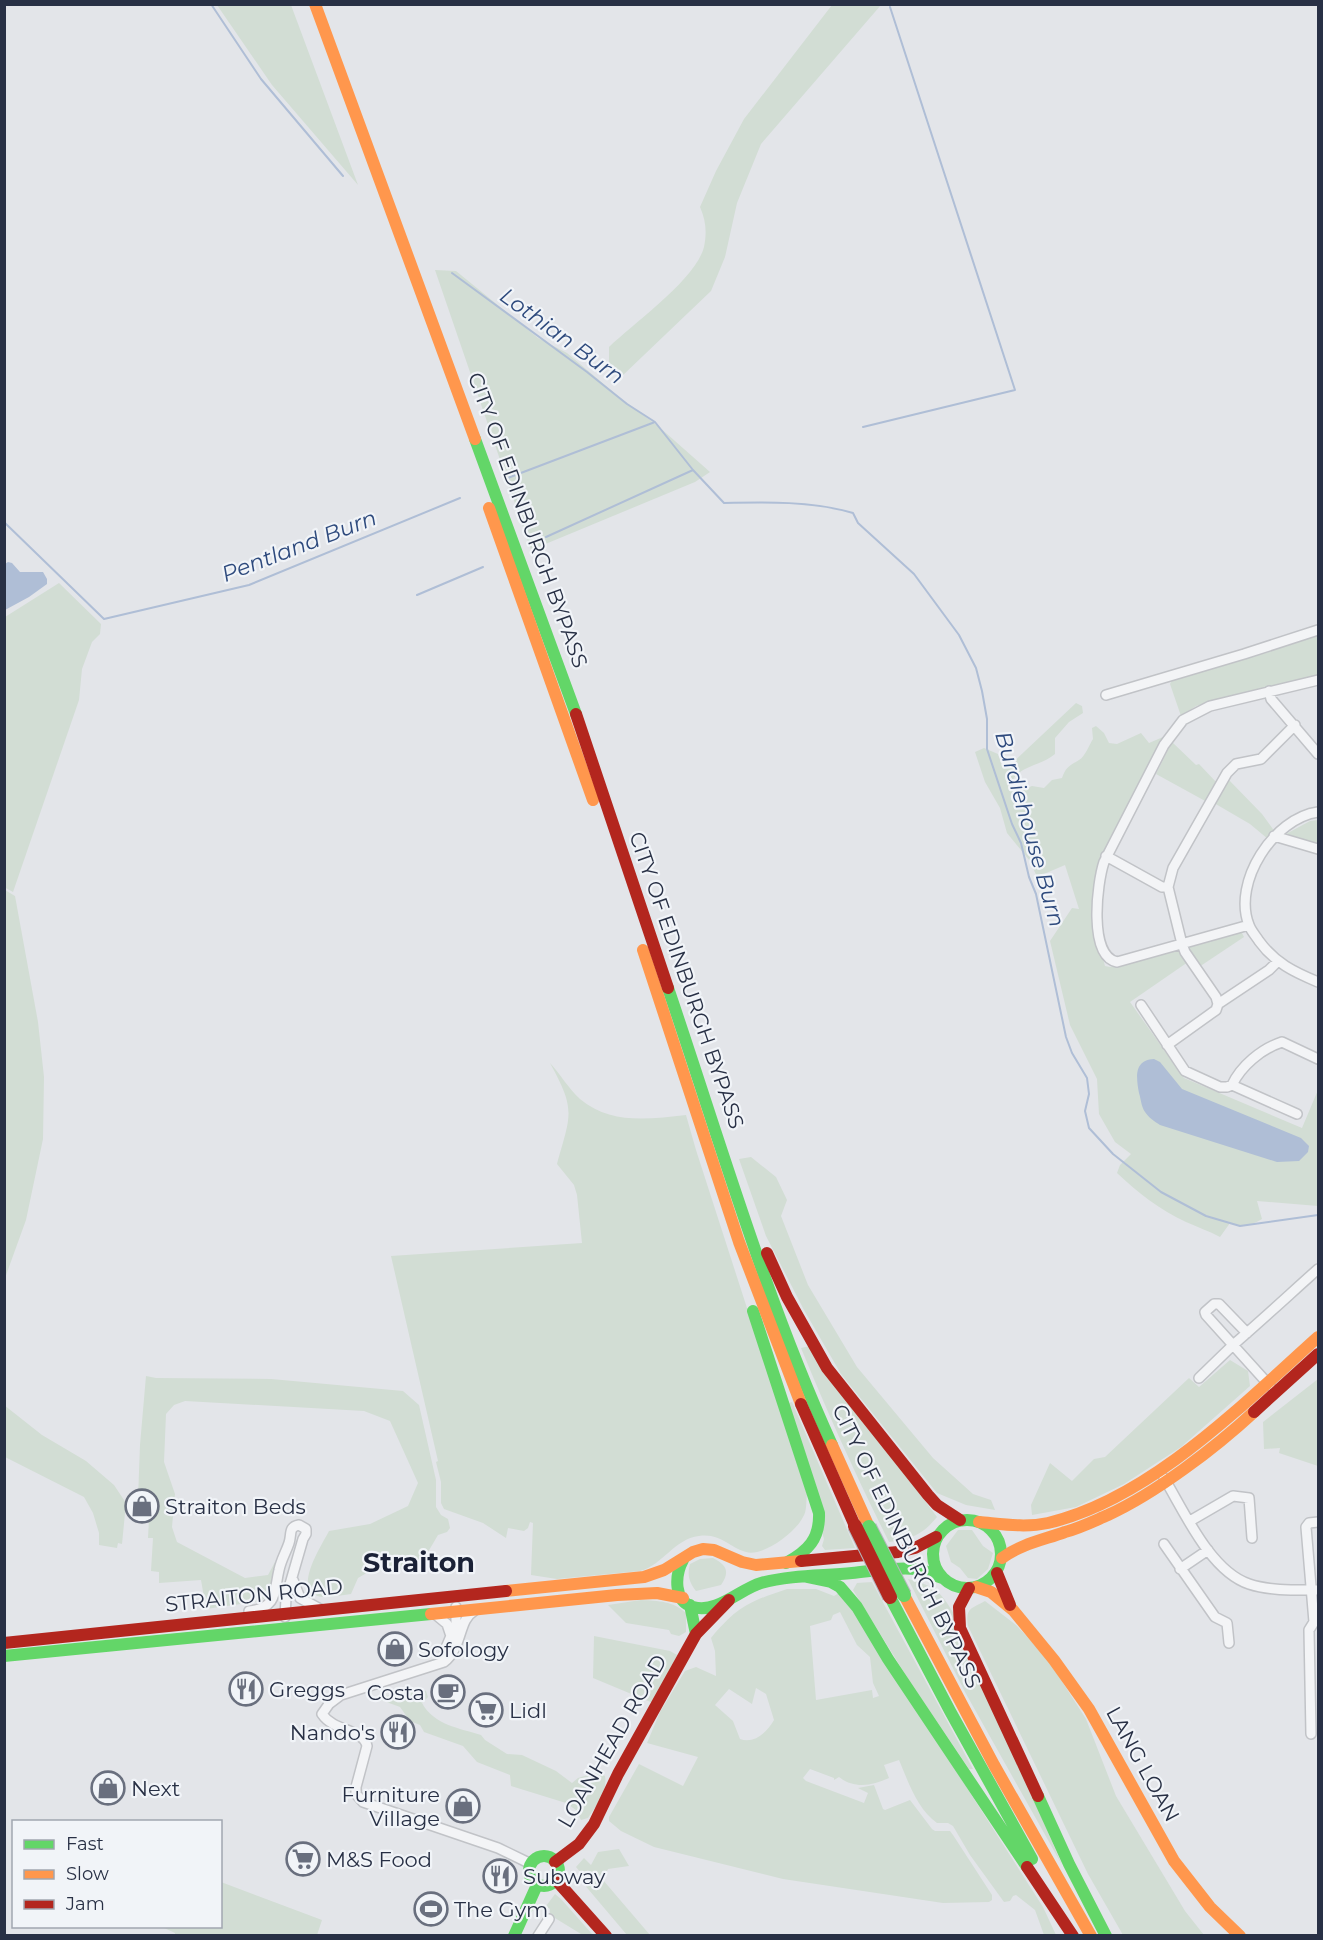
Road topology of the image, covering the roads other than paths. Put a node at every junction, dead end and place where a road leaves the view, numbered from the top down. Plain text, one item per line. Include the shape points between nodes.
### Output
1 (303, 4) edge
2 (315, 4) edge
3 (1318, 630) edge
4 (1318, 680) edge
5 (1269, 690) junction
6 (1106, 694) dead end
7 (1295, 725) junction
8 (1318, 754) edge
9 (1318, 812) edge
10 (1274, 836) junction
11 (1318, 849) edge
12 (1107, 856) junction
13 (1168, 887) junction
14 (1249, 925) junction
15 (1182, 944) junction
16 (1277, 962) junction
17 (1318, 982) edge
18 (1218, 1004) junction
19 (1141, 1005) dead end
20 (1167, 1045) junction
21 (676, 1053) junction
22 (1318, 1059) edge
23 (1232, 1085) junction
24 (702, 1091) junction
25 (1297, 1114) dead end
26 (1318, 1269) edge
27 (1247, 1333) junction
28 (1318, 1337) edge
29 (1233, 1345) junction
30 (1318, 1354) edge
31 (1199, 1378) dead end
32 (1272, 1388) junction
33 (1162, 1476) junction
34 (960, 1520) junction
35 (1190, 1521) junction
36 (979, 1522) junction
37 (1318, 1522) edge
38 (291, 1536) junction
39 (936, 1537) junction
40 (1252, 1538) dead end
41 (303, 1539) junction
42 (1164, 1544) dead end
43 (1208, 1550) junction
44 (1002, 1558) junction
45 (683, 1560) junction
46 (786, 1563) junction
47 (1180, 1569) junction
48 (997, 1573) junction
49 (807, 1577) junction
50 (942, 1578) junction
51 (293, 1580) junction
52 (277, 1587) junction
53 (972, 1587) junction
54 (1314, 1590) edge
55 (897, 1596) junction
56 (729, 1599) junction
57 (686, 1602) junction
58 (461, 1609) junction
59 (320, 1610) junction
60 (1013, 1610) junction
61 (286, 1613) junction
62 (435, 1614) junction
63 (214, 1620) junction
64 (362, 1621) junction
65 (273, 1629) junction
66 (696, 1634) junction
67 (451, 1636) junction
68 (4, 1643) edge
69 (1229, 1643) dead end
70 (1314, 1651) edge
71 (4, 1656) edge
72 (444, 1662) junction
73 (1315, 1724) edge
74 (1311, 1734) dead end
75 (555, 1862) junction
76 (531, 1864) junction
77 (556, 1880) junction
78 (537, 1885) junction
79 (549, 1919) dead end
80 (514, 1935) edge
81 (538, 1935) edge
82 (606, 1935) edge
83 (1074, 1935) edge
84 (1091, 1935) edge
85 (1106, 1935) edge
86 (1240, 1935) edge

1 - 21 main road, CITY OF EDINBURGH BYPASS via 453,407 620,876
2 - 24 main road, CITY OF EDINBURGH BYPASS via 565,682
3 - 6 street
4 - 5 street
5 - 7 street via 1270,699
5 - 12 street via 1210,706 1183,720 1164,745
7 - 8 street
7 - 13 street via 1261,759 1236,764 1227,773 1173,868
9 - 10 street via 1287,824
10 - 11 street
10 - 14 street via 1249,879
12 - 13 street
12 - 15 street via 1101,872 1097,923 1104,955 1117,962
13 - 15 street
14 - 15 street
14 - 16 street
15 - 18 street
16 - 17 street
16 - 18 street
18 - 20 street via 1216,1010
19 - 20 street
20 - 23 street via 1190,1075 1220,1087
21 - 46 main road via 767,1359 819,1513 819,1530 811,1546
21 - 55 main road, CITY OF EDINBURGH BYPASS, bridge via 779,1353 855,1526
22 - 23 street via 1282,1042 1244,1066
23 - 25 street
24 - 34 main road via 759,1237 814,1347 840,1386 928,1495
24 - 55 main road, CITY OF EDINBURGH BYPASS, bridge via 810,1397
26 - 27 street
27 - 29 street
27 - 29 street via 1219,1304 1214,1304 1206,1315
28 - 32 main road
29 - 31 street
29 - 32 street
30 - 32 main road
32 - 33 main road via 1232,1416
33 - 35 street
33 - 36 main road via 1047,1523 1011,1526
33 - 44 main road via 1110,1514 1016,1548
34 - 36 main road
34 - 39 main road
35 - 40 street via 1233,1496 1249,1498
35 - 43 street
36 - 44 main road via 996,1535
37 - 54 street via 1306,1527
38 - 41 street via 297,1541
38 - 41 street via 292,1527 300,1525 306,1532
38 - 52 street via 279,1568
39 - 46 main road, STRAITON ROAD via 909,1550
39 - 50 main road via 933,1558
41 - 51 street
42 - 47 street
43 - 47 street
43 - 54 street via 1234,1577 1250,1585
44 - 48 main road
45 - 46 main road, STRAITON ROAD via 694,1551 710,1549 746,1564
45 - 57 main road via 676,1579 677,1590
45 - 58 main road, STRAITON ROAD via 662,1572 644,1576
47 - 69 street via 1215,1617 1227,1623
48 - 53 main road
48 - 60 main road, LANG LOAN
49 - 50 main road, STRAITON ROAD via 911,1568
49 - 56 main road, STRAITON ROAD via 760,1583
49 - 83 main road via 840,1587 857,1607
50 - 53 main road
51 - 59 street via 300,1598
51 - 61 street via 286,1598
52 - 61 street
52 - 63 street via 264,1608
53 - 60 main road, LANG LOAN via 991,1592
53 - 85 main road via 963,1595 958,1610 960,1628
54 - 70 street via 1314,1622 1310,1630
55 - 83 main road, CITY OF EDINBURGH BYPASS via 966,1741
55 - 84 main road, CITY OF EDINBURGH BYPASS
56 - 57 main road, STRAITON ROAD via 701,1608
56 - 66 main road, LOANHEAD ROAD
57 - 58 main road, STRAITON ROAD via 648,1593
57 - 66 main road
58 - 59 main road, STRAITON ROAD via 361,1606
58 - 62 main road, STRAITON ROAD
58 - 67 street
58 - 72 street via 453,1655
59 - 61 main road, STRAITON ROAD
60 - 86 main road, LANG LOAN via 1089,1709 1174,1861 1210,1907
61 - 63 main road, STRAITON ROAD
61 - 64 street via 296,1622 343,1617
61 - 65 street via 283,1622
62 - 64 main road, STRAITON ROAD
62 - 67 street via 447,1624
63 - 68 main road, STRAITON ROAD
64 - 65 main road, STRAITON ROAD
65 - 71 main road, STRAITON ROAD
66 - 75 main road, LOANHEAD ROAD via 594,1824 579,1844
67 - 72 street
70 - 73 street
72 - 76 street via 341,1695 322,1714 327,1722 361,1735 366,1741 356,1794 363,1802 498,1848
73 - 74 street
75 - 76 main road via 543,1856
75 - 77 main road via 559,1871
76 - 78 main road via 530,1876
77 - 78 main road via 547,1886
77 - 82 main road
78 - 80 main road
79 - 81 street

